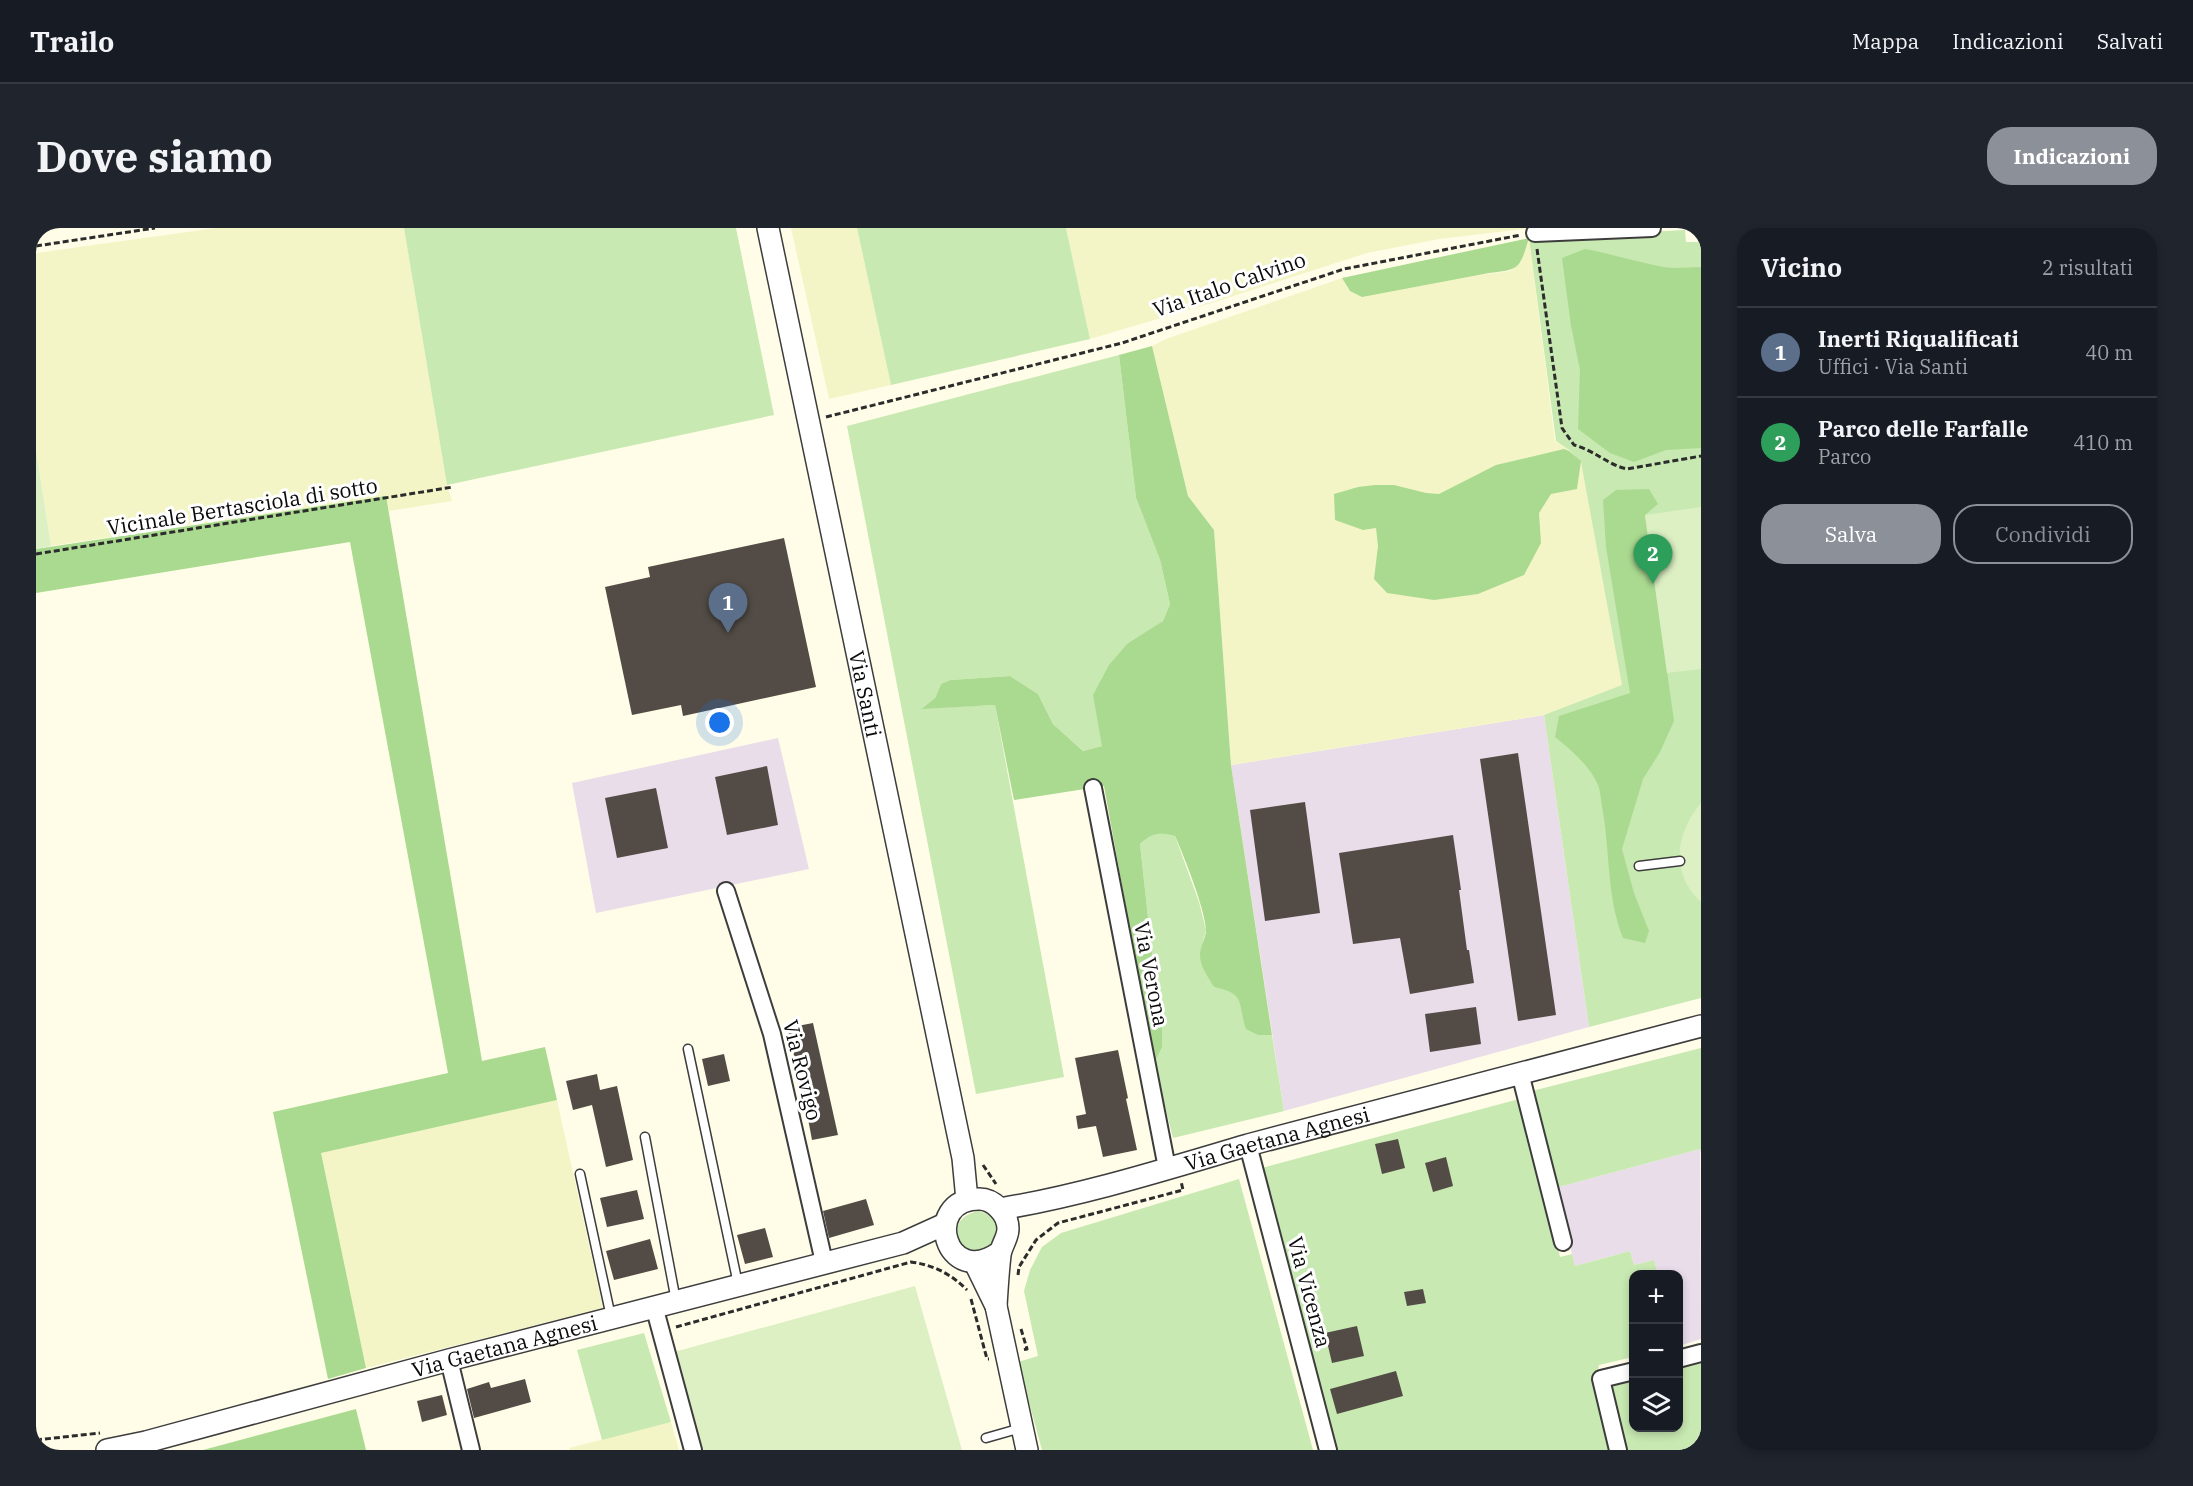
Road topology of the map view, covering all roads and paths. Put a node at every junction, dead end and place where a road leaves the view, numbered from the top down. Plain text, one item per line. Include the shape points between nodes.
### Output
1 (155, 228) edge
2 (768, 228) edge
3 (1652, 228) edge
4 (1535, 233) junction
5 (36, 246) edge
6 (826, 417) dead end
7 (1701, 456) edge
8 (453, 487) dead end
9 (36, 554) edge
10 (1093, 788) dead end
11 (1680, 861) dead end
12 (1639, 866) dead end
13 (726, 891) dead end
14 (1701, 1026) edge
15 (688, 1049) dead end
16 (1520, 1073) junction
17 (645, 1137) dead end
18 (1248, 1145) junction
19 (972, 1158) junction
20 (1172, 1167) junction
21 (580, 1174) dead end
22 (987, 1199) junction
23 (1035, 1203) junction
24 (945, 1224) junction
25 (1009, 1231) junction
26 (1563, 1242) dead end
27 (903, 1243) junction
28 (1000, 1252) junction
29 (955, 1254) junction
30 (824, 1262) junction
31 (975, 1263) junction
32 (1017, 1279) dead end
33 (738, 1285) junction
34 (676, 1301) junction
35 (654, 1306) junction
36 (996, 1306) junction
37 (611, 1318) junction
38 (1021, 1327) dead end
39 (661, 1332) junction
40 (1701, 1353) edge
41 (1005, 1355) junction
42 (1683, 1358) edge
43 (449, 1360) junction
44 (1629, 1372) edge
45 (1022, 1428) junction
46 (986, 1438) dead end
47 (116, 1450) edge
48 (471, 1450) edge
49 (693, 1450) edge
50 (1027, 1450) edge
51 (1328, 1450) edge
52 (1618, 1450) edge

1 - 5 path
2 - 19 street, Via Santi
3 - 4 street
4 - 6 path, Via Italo Calvino via 1344,269 1122,343
4 - 7 path via 1562,428 1574,445 1627,469
8 - 9 path, Vicinale Bertasciola di sotto
10 - 20 street, Via Verona
11 - 12 lane
13 - 30 street, Via Rovigo via 772,1034
14 - 16 street, Via Gaetana Agnesi
15 - 33 lane
16 - 18 street, Via Gaetana Agnesi
16 - 26 street
17 - 34 lane
18 - 20 street, Via Gaetana Agnesi
18 - 51 street, Via Vicenza
19 - 22 street, Via Santi
19 - 22 path via 988,1175
20 - 23 street, Via Gaetana Agnesi
20 - 32 path via 1183,1191 1058,1223 1035,1240 1019,1267
21 - 37 lane
22 - 23 street, Via Gaetana Agnesi
22 - 24 street via 952,1209
22 - 25 street via 1006,1219
23 - 25 street
24 - 27 street, Via Gaetana Agnesi
24 - 29 street via 946,1240
25 - 28 street
27 - 29 street, Via Gaetana Agnesi
27 - 30 street, Via Gaetana Agnesi
28 - 31 street
28 - 36 street
29 - 31 street
30 - 33 street, Via Gaetana Agnesi
31 - 36 street
33 - 34 street, Via Gaetana Agnesi
34 - 35 street, Via Gaetana Agnesi
35 - 37 street, Via Gaetana Agnesi
35 - 39 street
36 - 41 street
37 - 43 street, Via Gaetana Agnesi
38 - 41 path via 1027,1349
39 - 41 path via 911,1262 941,1269 956,1279 970,1293 987,1359
39 - 49 street
40 - 42 street
41 - 45 street
43 - 47 street, Via Gaetana Agnesi
43 - 48 street
44 - 52 street via 1601,1379
45 - 46 lane
45 - 50 street

